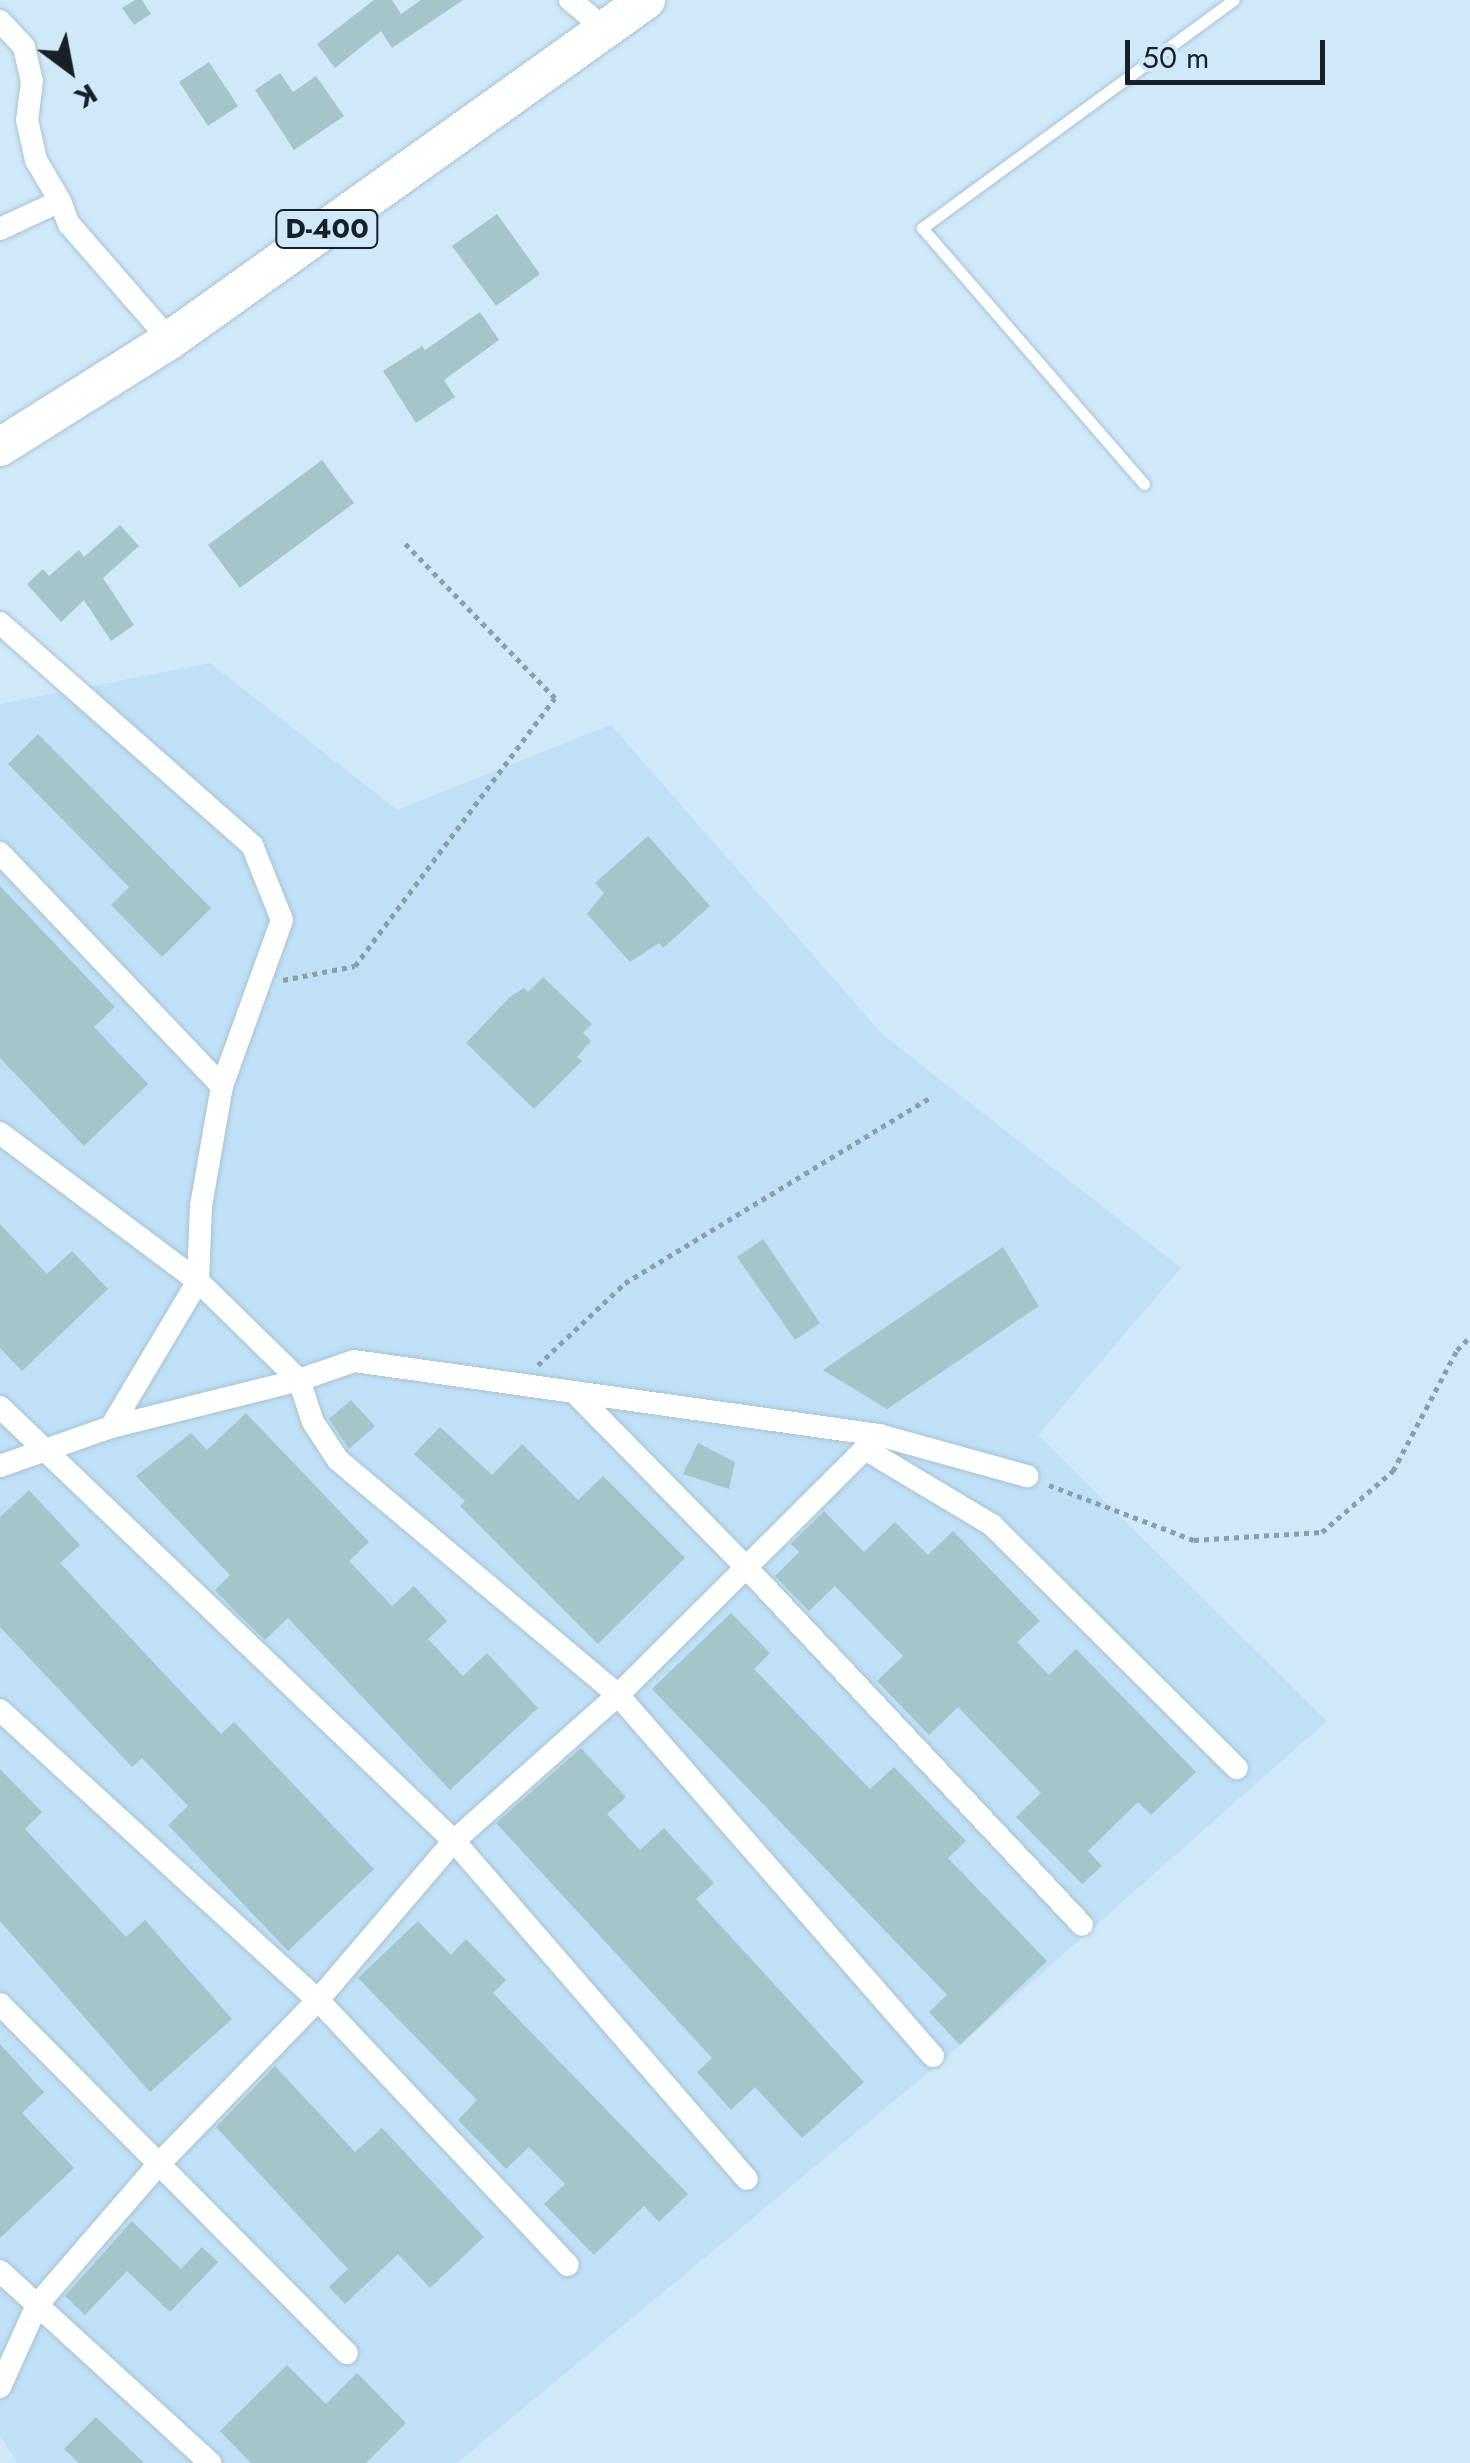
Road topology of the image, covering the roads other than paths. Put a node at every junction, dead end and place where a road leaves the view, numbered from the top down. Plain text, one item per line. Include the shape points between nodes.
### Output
1 (570, 0) edge
2 (646, 0) edge
3 (1232, 0) edge
4 (0, 21) edge
5 (608, 30) junction
6 (60, 202) junction
7 (0, 228) edge
8 (170, 340) junction
9 (0, 446) edge
10 (1144, 484) dead end
11 (0, 623) edge
12 (0, 853) edge
13 (222, 1086) junction
14 (0, 1134) edge
15 (198, 1280) junction
16 (299, 1380) junction
17 (574, 1392) junction
18 (0, 1407) edge
19 (111, 1426) junction
20 (872, 1442) junction
21 (44, 1450) junction
22 (0, 1466) edge
23 (1028, 1476) road end
24 (744, 1566) junction
25 (618, 1696) junction
26 (0, 1710) edge
27 (1237, 1768) dead end
28 (454, 1841) junction
29 (1082, 1925) dead end
30 (318, 2000) junction
31 (0, 2004) edge
32 (933, 2056) dead end
33 (158, 2165) junction
34 (747, 2179) dead end
35 (568, 2265) dead end
36 (0, 2272) edge
37 (37, 2305) junction
38 (347, 2353) dead end
39 (1, 2388) edge
40 (210, 2463) edge

1 - 5 street
2 - 5 main road, D-400
3 - 10 lane via 922,228
4 - 6 street via 24,47 36,160
5 - 8 main road, D-400
6 - 7 street
6 - 8 street via 69,224
8 - 9 main road, D-400
11 - 13 street via 252,845 282,920
12 - 13 street
13 - 15 street via 200,1206
14 - 15 street
15 - 16 street
15 - 19 street
16 - 17 street via 354,1360
16 - 19 street
16 - 25 street via 313,1422 338,1460
17 - 20 street
17 - 24 street
18 - 21 street
19 - 21 street
20 - 23 street
20 - 24 street
20 - 27 street via 992,1525
21 - 22 street
21 - 28 street
24 - 25 street
24 - 29 street
25 - 28 street
25 - 32 street
26 - 30 street
28 - 30 street
28 - 34 street
30 - 33 street
30 - 35 street
31 - 33 street
33 - 37 street
33 - 38 street
36 - 37 street
37 - 39 street
37 - 40 street

